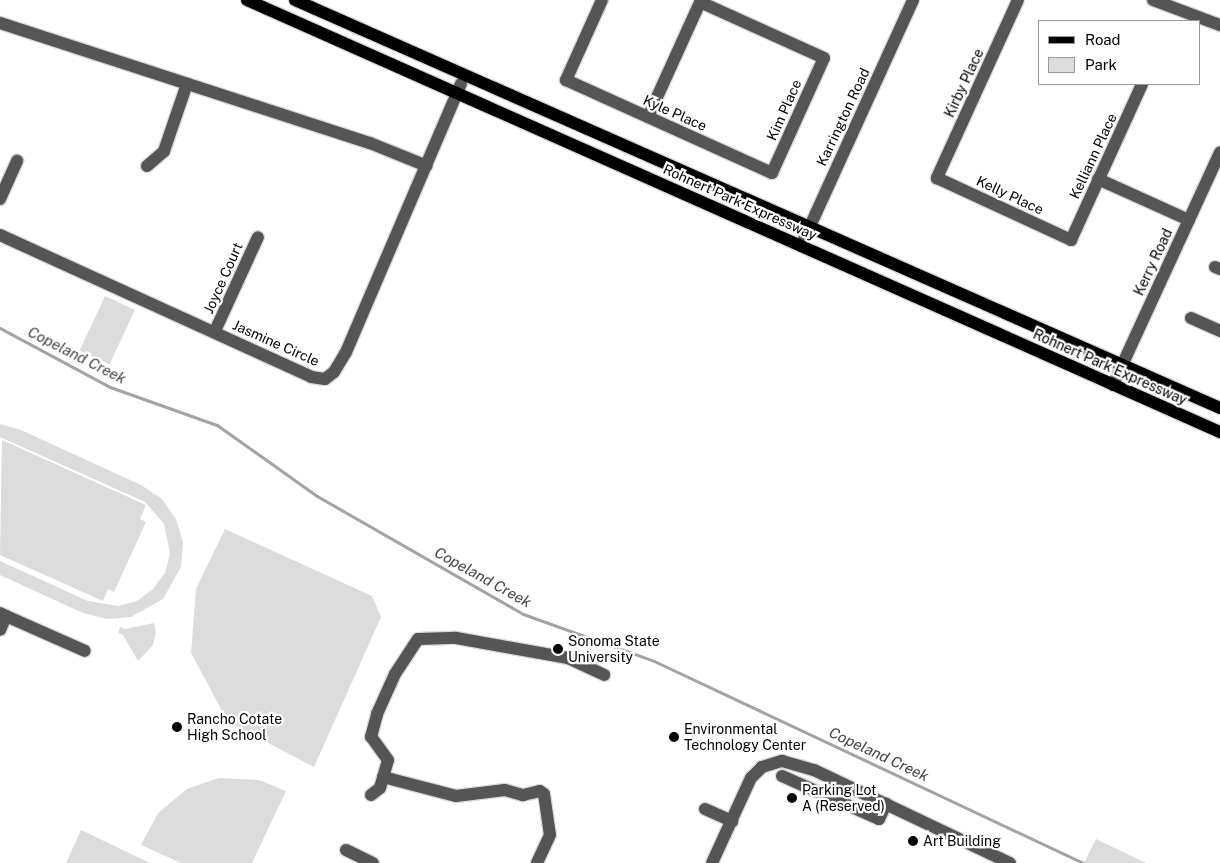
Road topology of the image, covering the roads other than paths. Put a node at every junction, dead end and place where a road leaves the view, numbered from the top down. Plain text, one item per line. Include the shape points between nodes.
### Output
1 (247, 0) edge
2 (295, 0) edge
3 (602, 0) edge
4 (913, 0) edge
5 (1018, 0) edge
6 (1153, 0) edge
7 (701, 1) edge
8 (1173, 16) edge
9 (0, 23) edge
10 (1220, 26) edge
11 (187, 84) junction
12 (1142, 85) edge
13 (460, 89) junction
14 (648, 118) junction
15 (1220, 152) edge
16 (17, 161) dead end
17 (147, 166) dead end
18 (427, 166) junction
19 (772, 173) joint
20 (937, 178) joint
21 (1098, 179) junction
22 (0, 199) edge
23 (1189, 220) junction
24 (810, 226) junction
25 (0, 235) edge
26 (258, 237) dead end
27 (1071, 240) joint
28 (801, 246) junction
29 (1191, 318) dead end
30 (1220, 331) edge
31 (215, 332) junction
32 (1122, 365) junction
33 (1114, 385) junction
34 (1220, 408) edge
35 (1220, 432) edge
36 (3, 614) edge
37 (0, 630) edge
38 (85, 651) dead end
39 (604, 675) dead end
40 (782, 776) dead end
41 (383, 777) junction
42 (371, 795) dead end
43 (886, 804) junction
44 (705, 809) dead end
45 (732, 821) junction
46 (346, 850) dead end
47 (373, 863) edge
48 (537, 863) edge
49 (712, 863) edge
50 (1010, 863) edge

1 - 13 main road, Rohnert Park Expressway
2 - 24 main road, Rohnert Park Expressway
3 - 14 street, Kyle Place via 566,80
4 - 24 street, Karrington Road
5 - 20 street, Kirby Place
6 - 8 street
7 - 14 street
7 - 19 street, Kim Place via 824,58
8 - 10 street via 1185,10
9 - 11 street
11 - 17 street via 164,151
11 - 18 street via 370,143
12 - 21 street, Kelliann Place
13 - 18 street, Jasmine Circle
13 - 28 main road, Rohnert Park Expressway
14 - 19 street, Kyle Place
15 - 23 street, Kerry Road
16 - 22 street
18 - 31 street, Jasmine Circle via 346,352 334,372 324,379 311,378
20 - 27 street, Kelly Place
21 - 23 street
21 - 27 street, Kelliann Place
23 - 32 street, Kerry Road
24 - 28 street, Karrington Road
24 - 32 main road, Rohnert Park Expressway
25 - 31 street, Jasmine Circle
26 - 31 street, Joyce Court
28 - 33 main road, Rohnert Park Expressway
29 - 30 street
32 - 33 street, Kerry Road
32 - 34 main road, Rohnert Park Expressway
33 - 35 main road, Rohnert Park Expressway
36 - 37 street
36 - 38 street
39 - 41 street via 568,658 456,638 418,639 395,674 377,714 371,737 388,760
40 - 43 street via 879,819
41 - 42 street via 380,788
41 - 48 street via 456,796 505,790 523,795 544,794 550,835
43 - 45 street via 814,770 782,761 762,766 751,778
43 - 50 street
44 - 45 street
45 - 49 street
46 - 47 street

